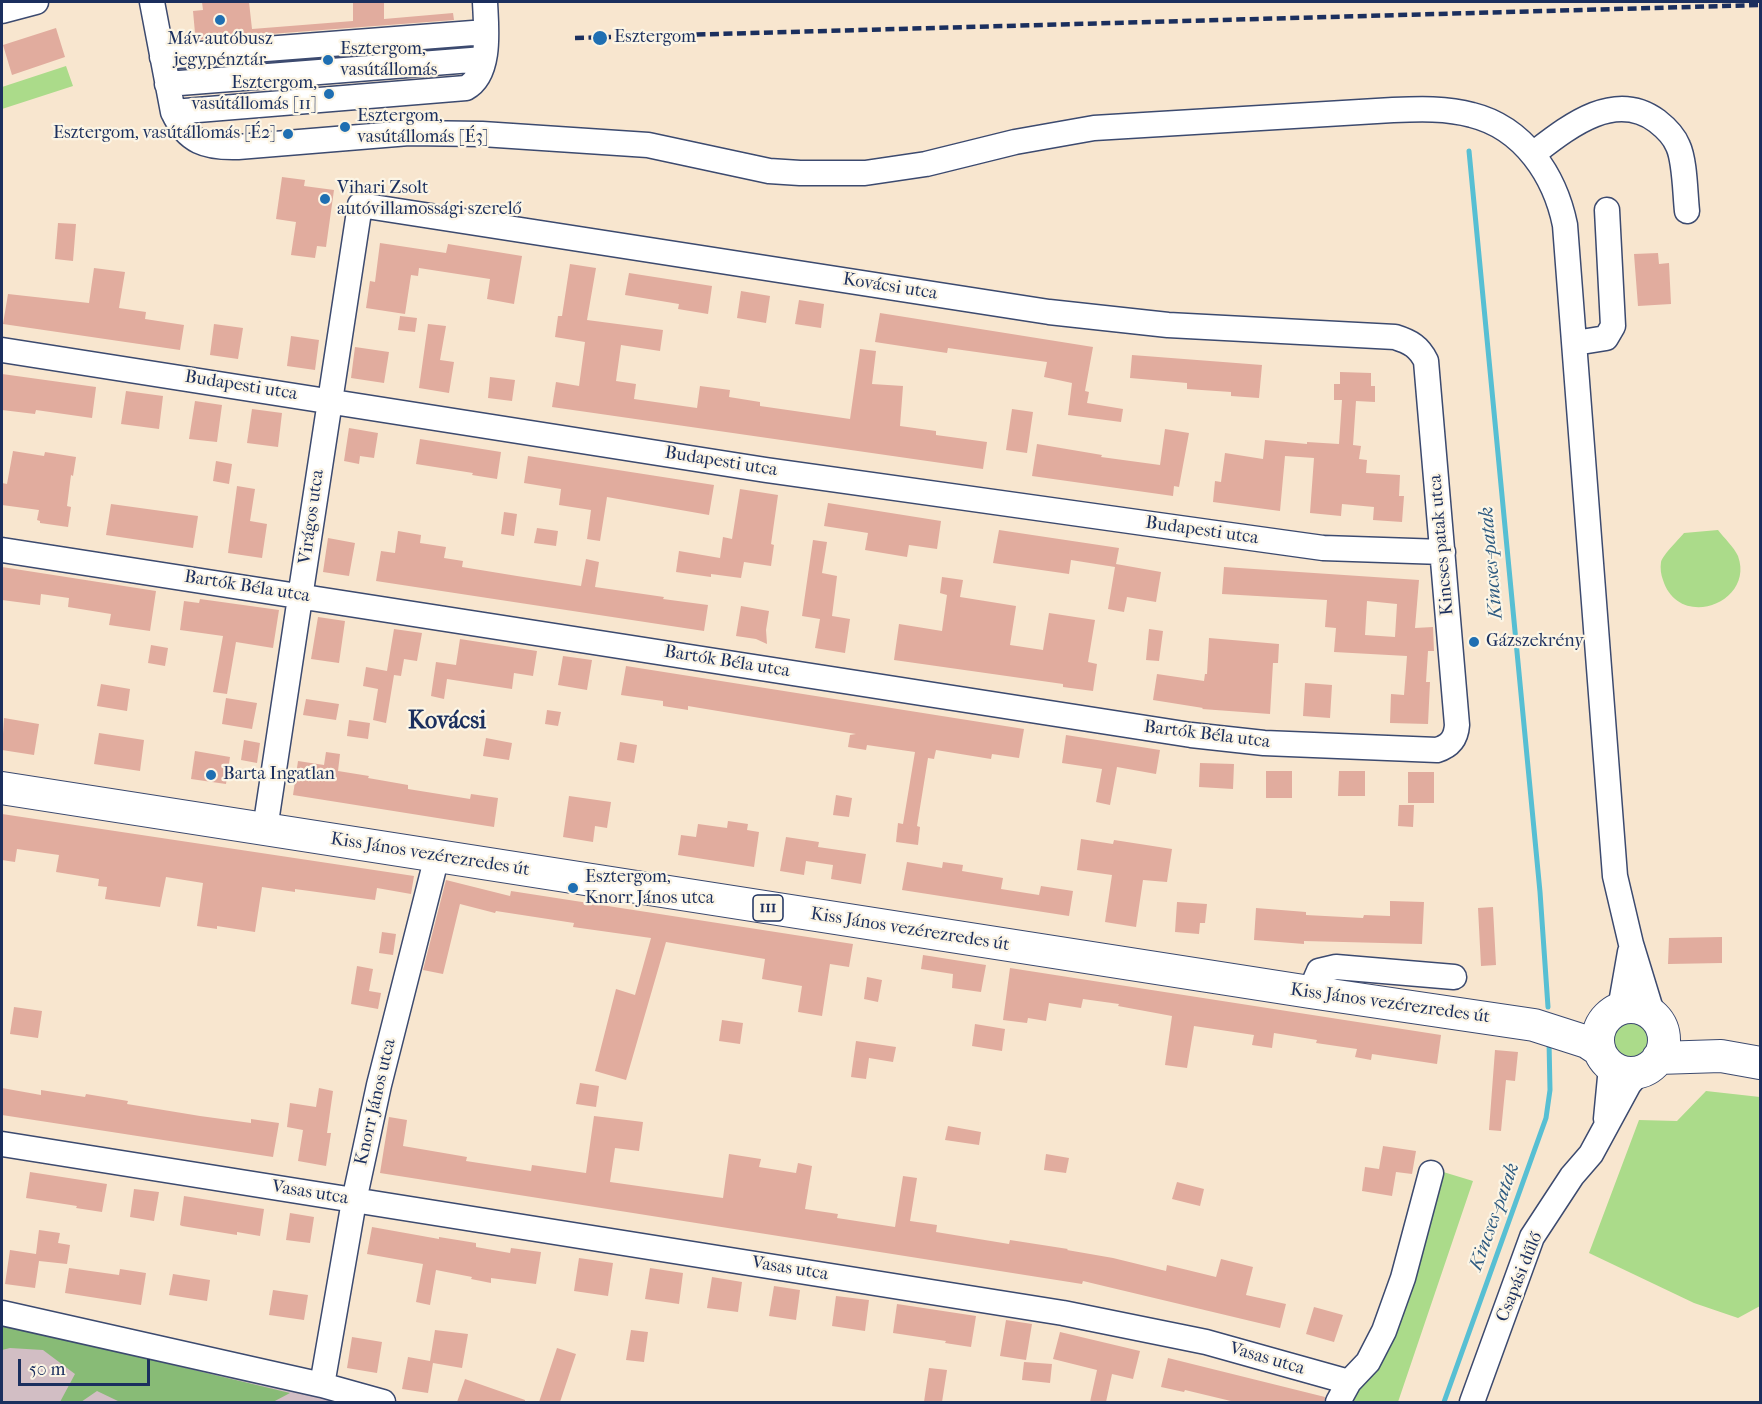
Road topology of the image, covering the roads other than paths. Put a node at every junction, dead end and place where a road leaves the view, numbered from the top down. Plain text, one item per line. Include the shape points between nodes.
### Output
1 (36, 2) edge
2 (152, 2) edge
3 (485, 2) edge
4 (2, 11) edge
5 (486, 32) junction
6 (162, 57) junction
7 (484, 59) junction
8 (167, 84) junction
9 (173, 112) junction
10 (1533, 154) junction
11 (360, 205) joint
12 (1607, 210) dead end
13 (1687, 211) dead end
14 (1575, 343) junction
15 (2, 350) edge
16 (1420, 350) joint
17 (329, 400) junction
18 (2, 550) edge
19 (1443, 552) junction
20 (301, 595) junction
21 (1452, 741) joint
22 (2, 788) edge
23 (265, 829) junction
24 (437, 856) junction
25 (1631, 944) junction
26 (1454, 977) dead end
27 (1310, 993) junction
28 (1631, 1040) junction
29 (1761, 1063) edge
30 (2, 1144) edge
31 (1431, 1173) dead end
32 (354, 1201) junction
33 (2, 1313) edge
34 (1349, 1382) junction
35 (322, 1385) junction
36 (383, 1402) edge
37 (1338, 1402) edge
38 (1472, 1402) edge

1 - 4 street
2 - 6 street
3 - 5 street
5 - 6 street
5 - 7 street
6 - 8 street
7 - 8 street
7 - 9 street via 474,84 458,90
8 - 9 street
9 - 10 street via 188,135 215,146 409,133 482,134 648,145 753,169 800,173 894,170 1035,137 1094,128 1401,110 1432,110 1488,120
10 - 13 street via 1585,117 1611,110 1640,111 1661,124 1679,147
10 - 14 street via 1553,186 1562,212
11 - 16 street, Kovácsi utca via 1049,312 1168,325 1395,337
11 - 17 street, Virágos utca
12 - 14 street via 1613,326 1606,338
14 - 25 street via 1615,876
15 - 17 street, Budapesti utca
16 - 19 street, Kincses patak utca via 1429,376
17 - 19 street, Budapesti utca via 766,470 1323,548
17 - 20 street, Virágos utca
18 - 20 street, Bartók Béla utca
19 - 21 street, Kincses patak utca via 1457,725
20 - 21 street, Bartók Béla utca via 1191,735 1264,743 1430,750 1443,748
20 - 23 street, Virágos utca
22 - 23 main road, Kiss János vezérezredes út / 111
23 - 24 main road, Kiss János vezérezredes út / 111
24 - 27 main road, Kiss János vezérezredes út / 111
24 - 32 street, Knorr János utca
25 - 28 street
25 - 28 street, Csapási dűlő
26 - 27 street via 1336,967 1319,971
27 - 28 main road, Kiss János vezérezredes út / 111 via 1568,1029 1587,1042
28 - 29 main road
28 - 38 street, Csapási dűlő via 1605,1130 1532,1237
30 - 32 street, Vasas utca
31 - 34 street via 1403,1278 1384,1331 1368,1362
32 - 34 street, Vasas utca via 1063,1313 1206,1342
32 - 35 street, Knorr János utca
33 - 35 street
34 - 37 street
35 - 36 street

